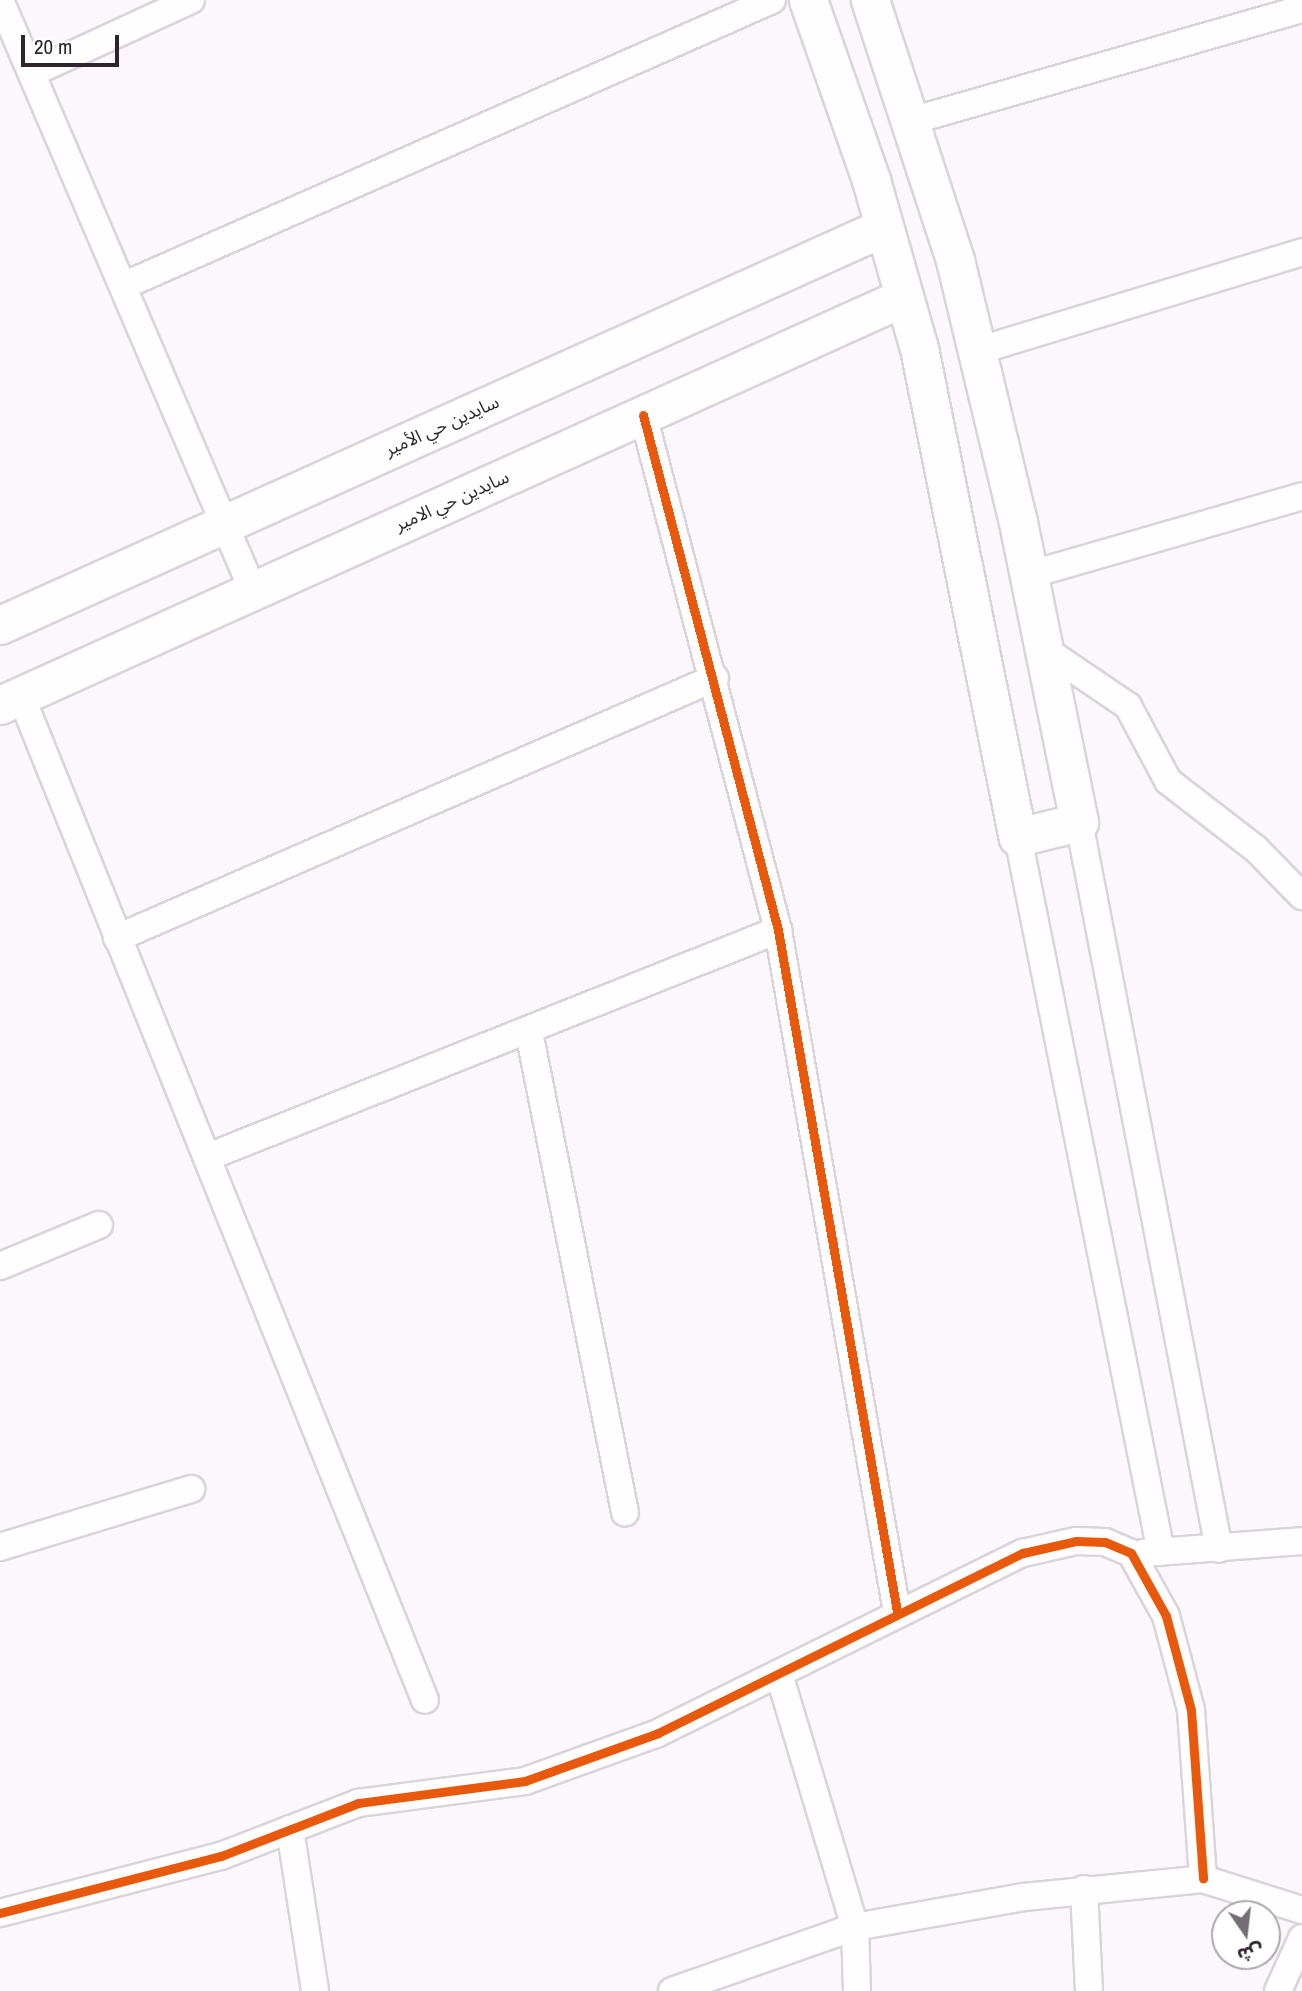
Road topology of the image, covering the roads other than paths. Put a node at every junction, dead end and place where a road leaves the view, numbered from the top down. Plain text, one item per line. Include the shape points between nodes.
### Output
1 (0, 0) edge
2 (191, 0) edge
3 (772, 0) edge
4 (808, 0) edge
5 (870, 0) edge
6 (1302, 9) edge
7 (32, 73) junction
8 (911, 121) junction
9 (884, 227) junction
10 (1302, 252) edge
11 (123, 286) junction
12 (904, 297) junction
13 (977, 351) junction
14 (643, 415) junction
15 (1302, 496) edge
16 (224, 524) junction
17 (1029, 575) junction
18 (253, 591) junction
19 (2, 619) edge
20 (1044, 649) junction
21 (715, 678) junction
22 (10, 700) edge
23 (1079, 822) junction
24 (1018, 837) junction
25 (1302, 895) edge
26 (778, 930) junction
27 (117, 938) junction
28 (529, 1032) junction
29 (208, 1157) junction
30 (99, 1225) dead end
31 (0, 1266) edge
32 (191, 1489) dead end
33 (625, 1513) dead end
34 (1302, 1541) edge
35 (0, 1547) edge
36 (1219, 1549) junction
37 (1161, 1552) junction
38 (1131, 1553) junction
39 (897, 1612) junction
40 (779, 1674) junction
41 (425, 1700) dead end
42 (290, 1829) junction
43 (1203, 1879) junction
44 (1084, 1889) junction
45 (1302, 1910) edge
46 (0, 1913) edge
47 (855, 1927) junction
48 (1302, 1938) edge
49 (315, 1991) edge
50 (672, 1991) edge
51 (857, 1991) edge
52 (1089, 1991) edge
53 (1278, 1991) edge

1 - 7 street
2 - 7 street
3 - 11 street
4 - 9 main road
5 - 8 main road
6 - 8 street
7 - 11 street
8 - 13 main road
9 - 12 main road
9 - 16 main road, سايدين حي الأمير
10 - 13 street
11 - 16 street
12 - 14 main road, سايدين حي الامير
12 - 24 main road
13 - 17 main road
14 - 18 main road, سايدين حي الامير
14 - 21 street
15 - 17 street
16 - 18 street
16 - 19 main road, سايدين حي الأمير
17 - 20 main road
18 - 22 main road, سايدين حي الامير
20 - 23 main road
20 - 25 street via 1128,706 1168,781 1256,849
21 - 26 street
21 - 27 street
22 - 27 street
23 - 24 main road
23 - 36 street
24 - 37 street
26 - 28 street
26 - 39 street
27 - 29 street
28 - 29 street
28 - 33 street
29 - 41 street
30 - 31 street
32 - 35 street
34 - 36 street
36 - 37 street
37 - 38 street
38 - 39 street via 1105,1542 1076,1541 1023,1553
38 - 43 street via 1166,1616 1191,1710
39 - 40 street
40 - 42 street via 658,1733 526,1781 358,1802
40 - 47 street
42 - 46 street via 221,1856
42 - 49 street
43 - 44 street
43 - 45 street
44 - 47 street
44 - 52 street
47 - 50 street
47 - 51 street
48 - 53 street

